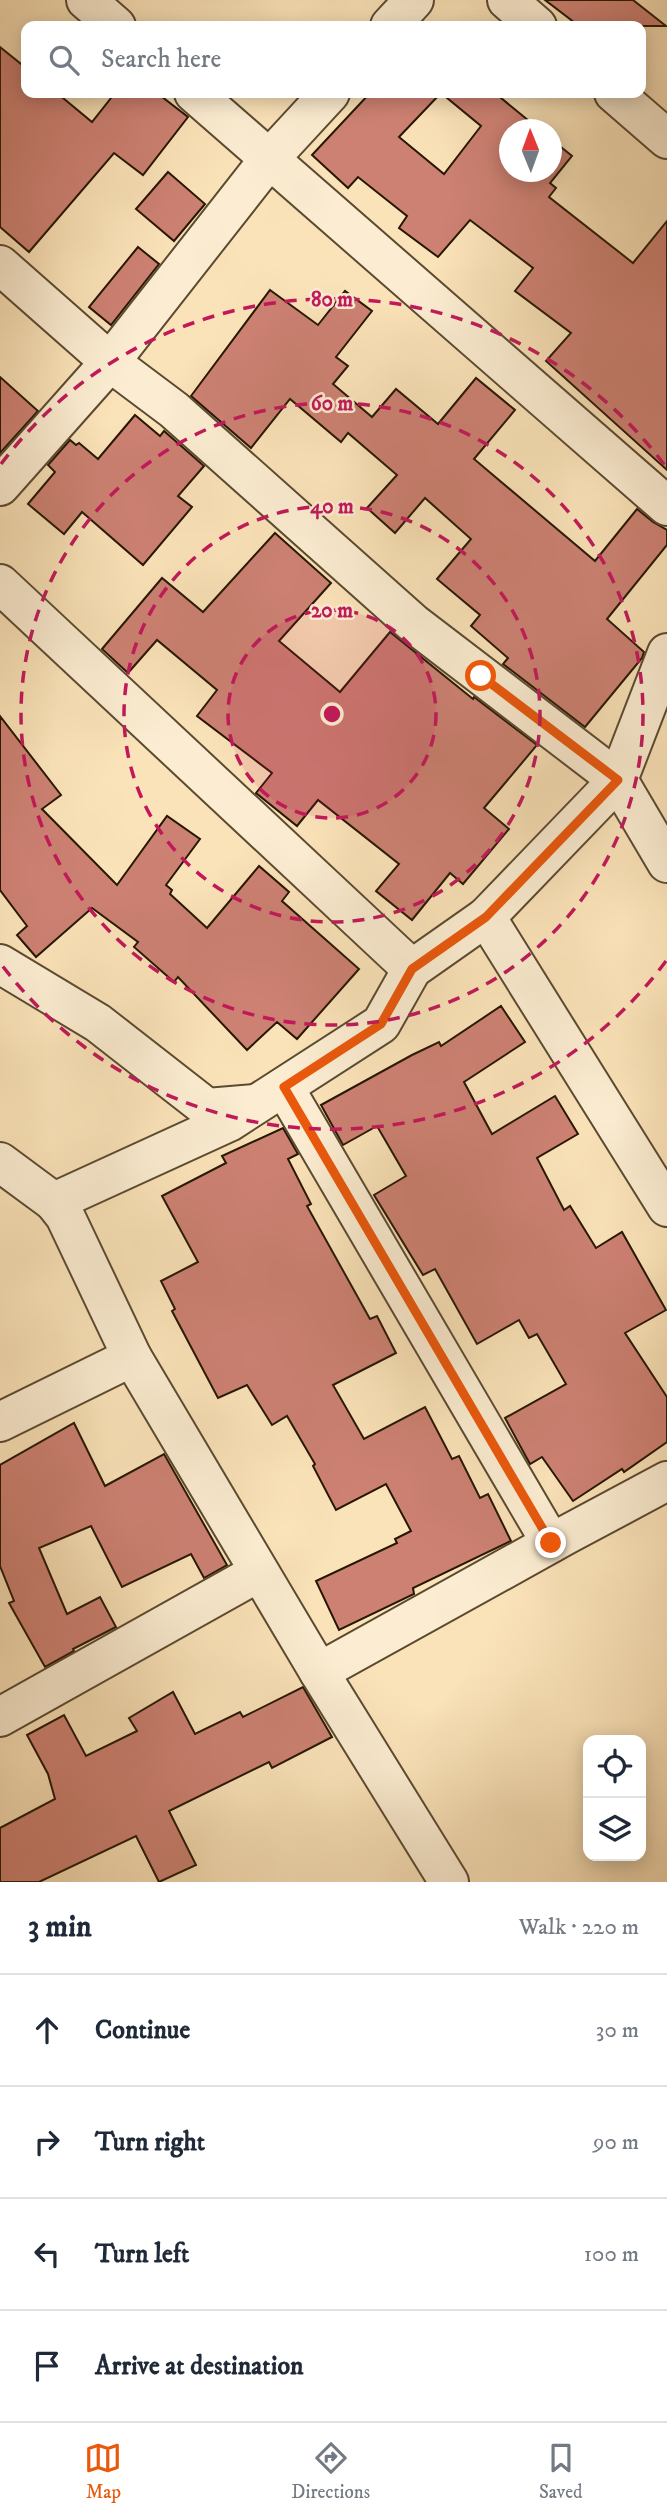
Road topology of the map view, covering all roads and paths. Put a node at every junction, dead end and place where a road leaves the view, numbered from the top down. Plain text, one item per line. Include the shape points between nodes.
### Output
1 (86, 0) edge
2 (414, 0) edge
3 (507, 0) edge
4 (110, 21) edge
5 (395, 21) edge
6 (531, 21) edge
7 (200, 98) edge
8 (325, 98) edge
9 (620, 98) edge
10 (667, 139) edge
11 (270, 158) junction
12 (0, 265) edge
13 (110, 362) junction
14 (0, 486) edge
15 (666, 505) edge
16 (0, 584) edge
17 (667, 653) edge
18 (618, 780) junction
19 (667, 863) edge
20 (486, 917) junction
21 (0, 964) edge
22 (412, 969) junction
23 (271, 1095) junction
24 (0, 1162) edge
25 (54, 1202) junction
26 (667, 1207) edge
27 (132, 1357) junction
28 (0, 1422) edge
29 (667, 1481) edge
30 (551, 1543) junction
31 (260, 1572) junction
32 (319, 1672) junction
33 (0, 1717) edge
34 (449, 1882) edge

1 - 4 street
2 - 5 street
3 - 6 street
7 - 11 street
8 - 11 street
9 - 10 street
11 - 13 street
11 - 15 street
12 - 13 street
13 - 14 street
13 - 18 street via 174,410 413,623
16 - 22 street
17 - 18 street
18 - 19 street
18 - 20 street
20 - 22 street
20 - 26 street
21 - 23 street via 99,1023 207,1108
22 - 23 street via 381,1024
23 - 25 street via 229,1122
23 - 30 street
24 - 25 street
25 - 27 street via 65,1216
27 - 28 street
27 - 31 street
29 - 30 street
30 - 32 street
31 - 32 street
31 - 33 street
32 - 34 street

